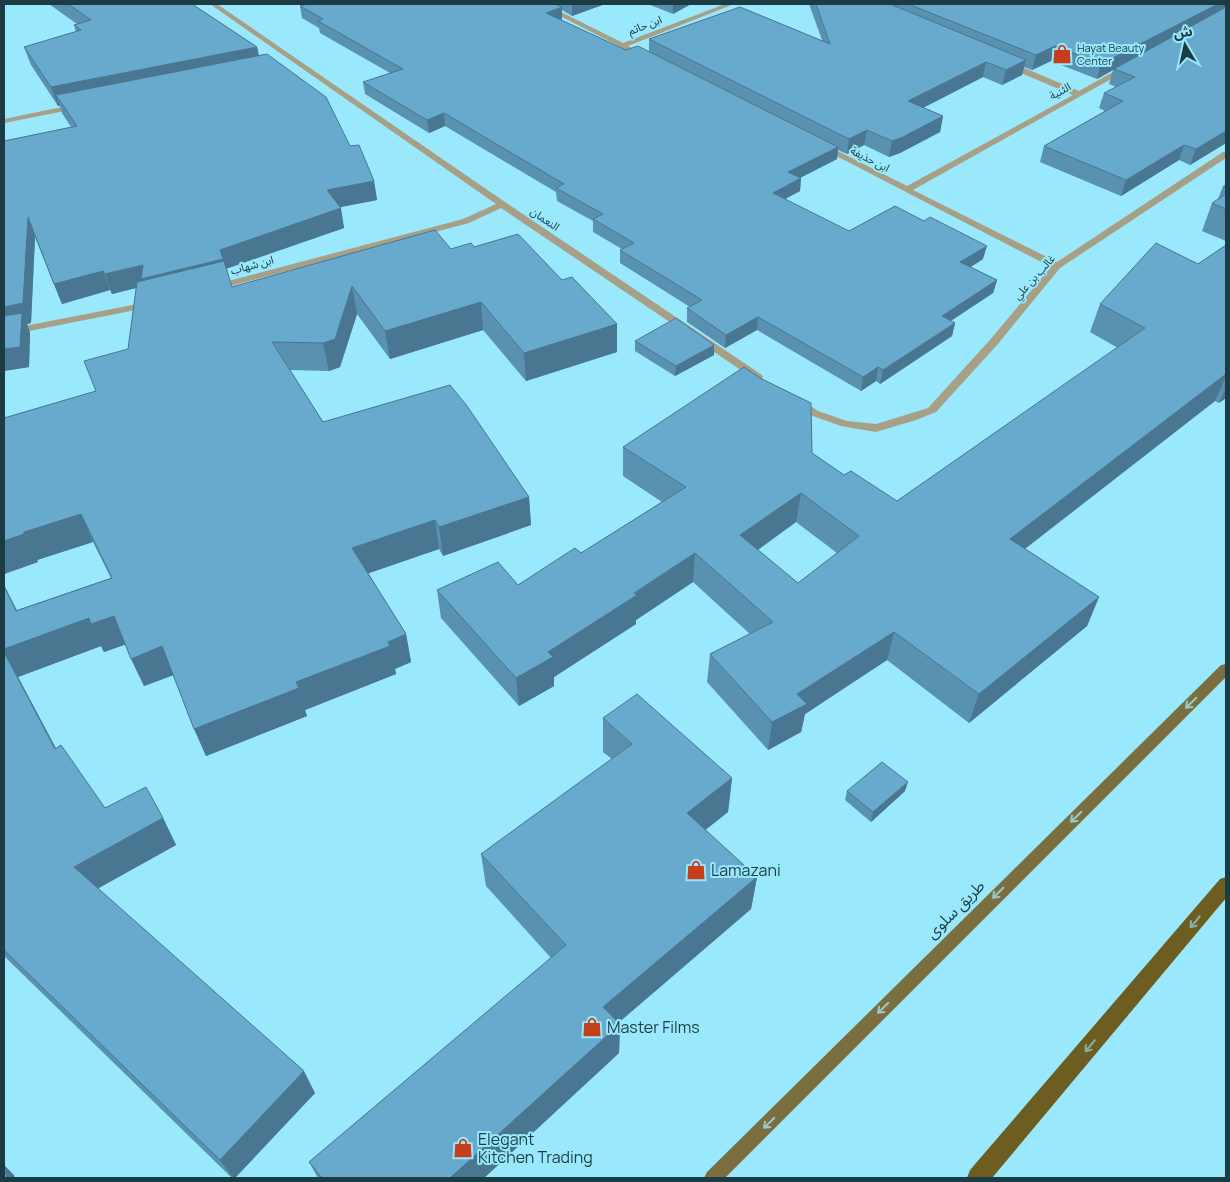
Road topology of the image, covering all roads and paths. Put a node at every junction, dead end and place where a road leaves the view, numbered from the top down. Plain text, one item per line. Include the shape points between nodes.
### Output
1 (213, 4) edge
2 (540, 4) edge
3 (731, 4) edge
4 (622, 46) junction
5 (649, 59) edge
6 (997, 60) edge
7 (1130, 66) edge
8 (1078, 94) junction
9 (86, 104) edge
10 (4, 121) edge
11 (818, 145) edge
12 (1226, 154) edge
13 (906, 190) junction
14 (502, 204) junction
15 (1057, 266) junction
16 (208, 290) edge
17 (160, 302) edge
18 (4, 333) edge
19 (765, 381) edge
20 (789, 397) edge
21 (1226, 669) edge
22 (1226, 885) edge
23 (713, 1178) edge
24 (978, 1178) edge

1 - 14 street, النعمان
2 - 4 street
3 - 4 street, ابن حاتم
4 - 5 street
6 - 8 street
7 - 8 street, الثنية
8 - 13 street, الثنية
9 - 10 street
11 - 13 street, ابن حذيفة
12 - 15 street, غالب بن علي
13 - 15 street, ابن حذيفة
14 - 16 street, ابن شهاب via 466,221
14 - 19 street, النعمان
15 - 20 street, غالب بن علي via 932,410 876,428 844,424 814,413
17 - 18 street
21 -> 23 main road, طريق سلوى
22 -> 24 highway

